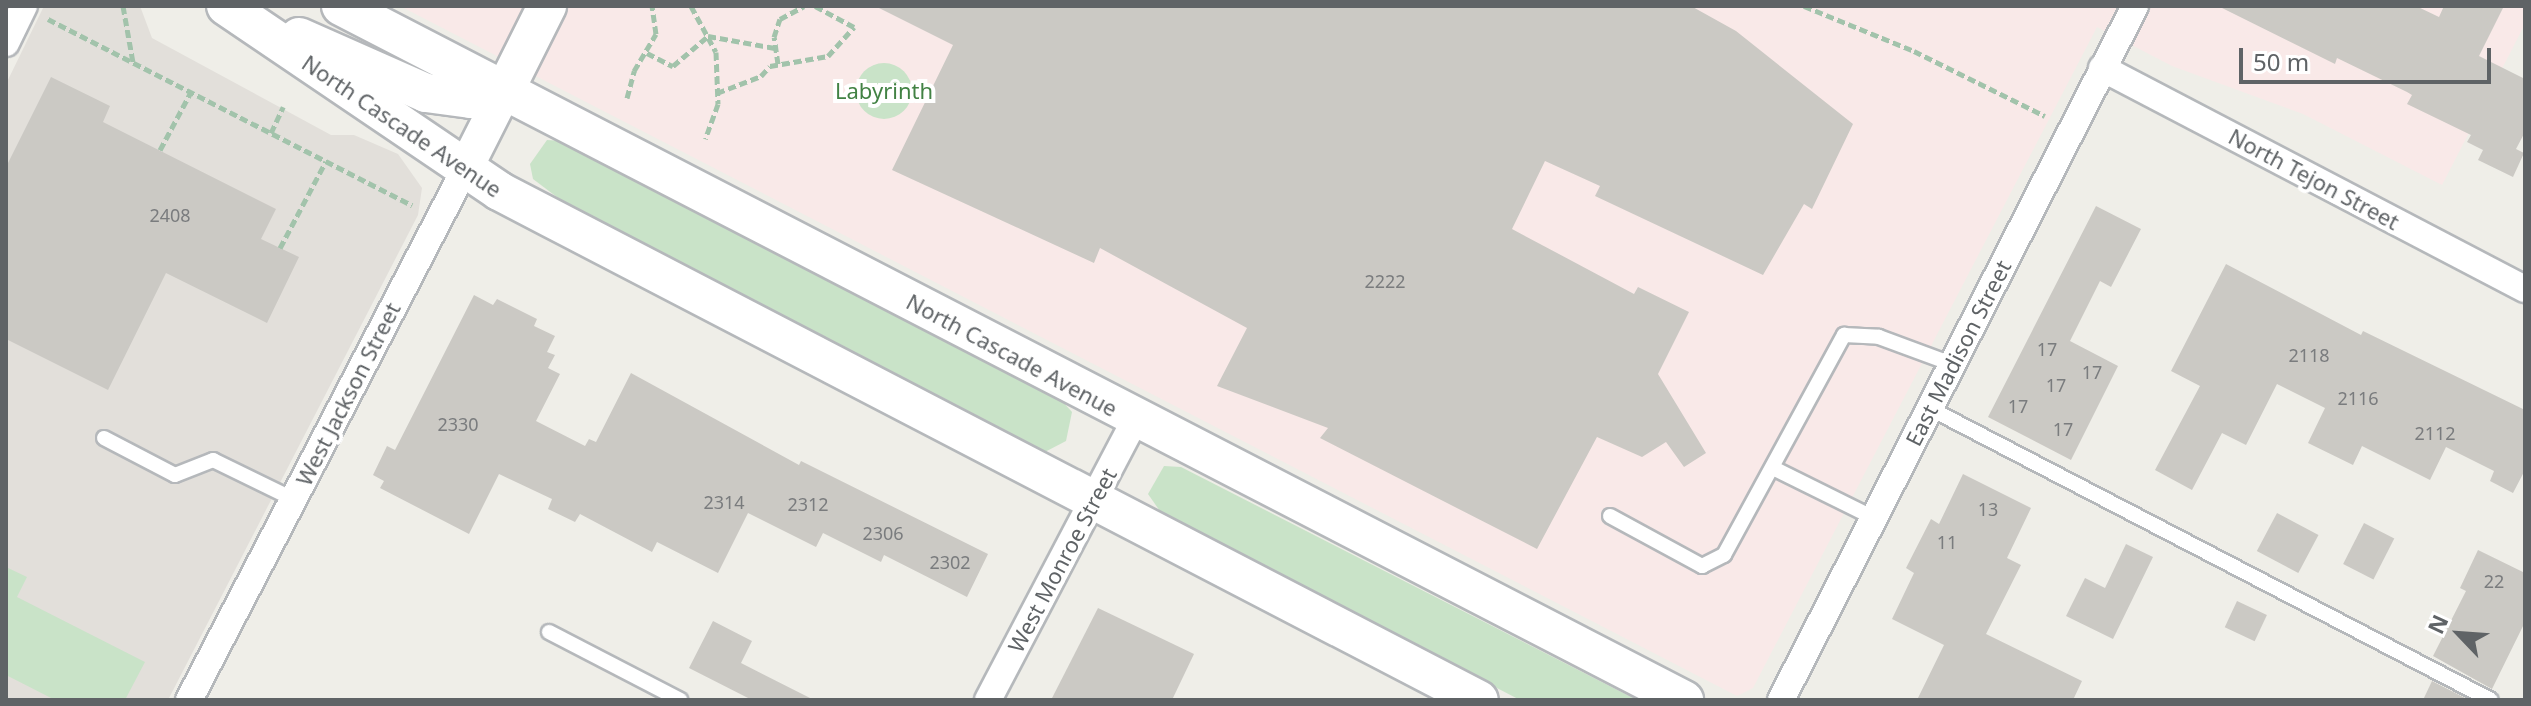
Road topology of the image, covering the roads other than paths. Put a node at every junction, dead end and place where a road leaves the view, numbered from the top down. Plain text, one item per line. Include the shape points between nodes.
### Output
1 (24, 6) edge
2 (227, 6) edge
3 (341, 6) edge
4 (547, 6) edge
5 (2135, 6) edge
6 (6, 43) edge
7 (2102, 68) junction
8 (506, 88) junction
9 (464, 171) junction
10 (2525, 289) edge
11 (1952, 364) junction
12 (1929, 408) junction
13 (1135, 420) junction
14 (104, 438) dead end
15 (1773, 468) junction
16 (293, 499) junction
17 (1093, 502) junction
18 (1610, 516) dead end
19 (1874, 518) junction
20 (549, 632) dead end
21 (189, 700) edge
22 (680, 700) edge
23 (988, 700) edge
24 (1479, 700) edge
25 (1684, 700) edge
26 (1781, 700) edge
27 (2491, 700) edge

1 - 6 street
2 - 8 main road via 426,93 471,99
2 - 9 main road, North Cascade Avenue
3 - 8 main road, North Cascade Avenue
4 - 8 main road
5 - 7 street, East Madison Street
7 - 10 street, North Tejon Street
7 - 11 street, East Madison Street
8 - 9 street, West Jackson Street
8 - 13 main road, North Cascade Avenue
9 - 16 street, West Jackson Street
9 - 17 main road, North Cascade Avenue
11 - 12 street, East Madison Street
11 - 15 lane via 1879,337 1844,335
12 - 19 street, East Madison Street
12 - 27 lane
13 - 17 street, West Monroe Street
13 - 25 main road, North Cascade Avenue
14 - 16 lane via 175,475 213,460
15 - 18 lane via 1724,555 1702,566
15 - 19 lane
16 - 21 street, West Jackson Street
17 - 23 street, West Monroe Street
17 - 24 main road, North Cascade Avenue
19 - 26 street, East Madison Street
20 - 22 lane

